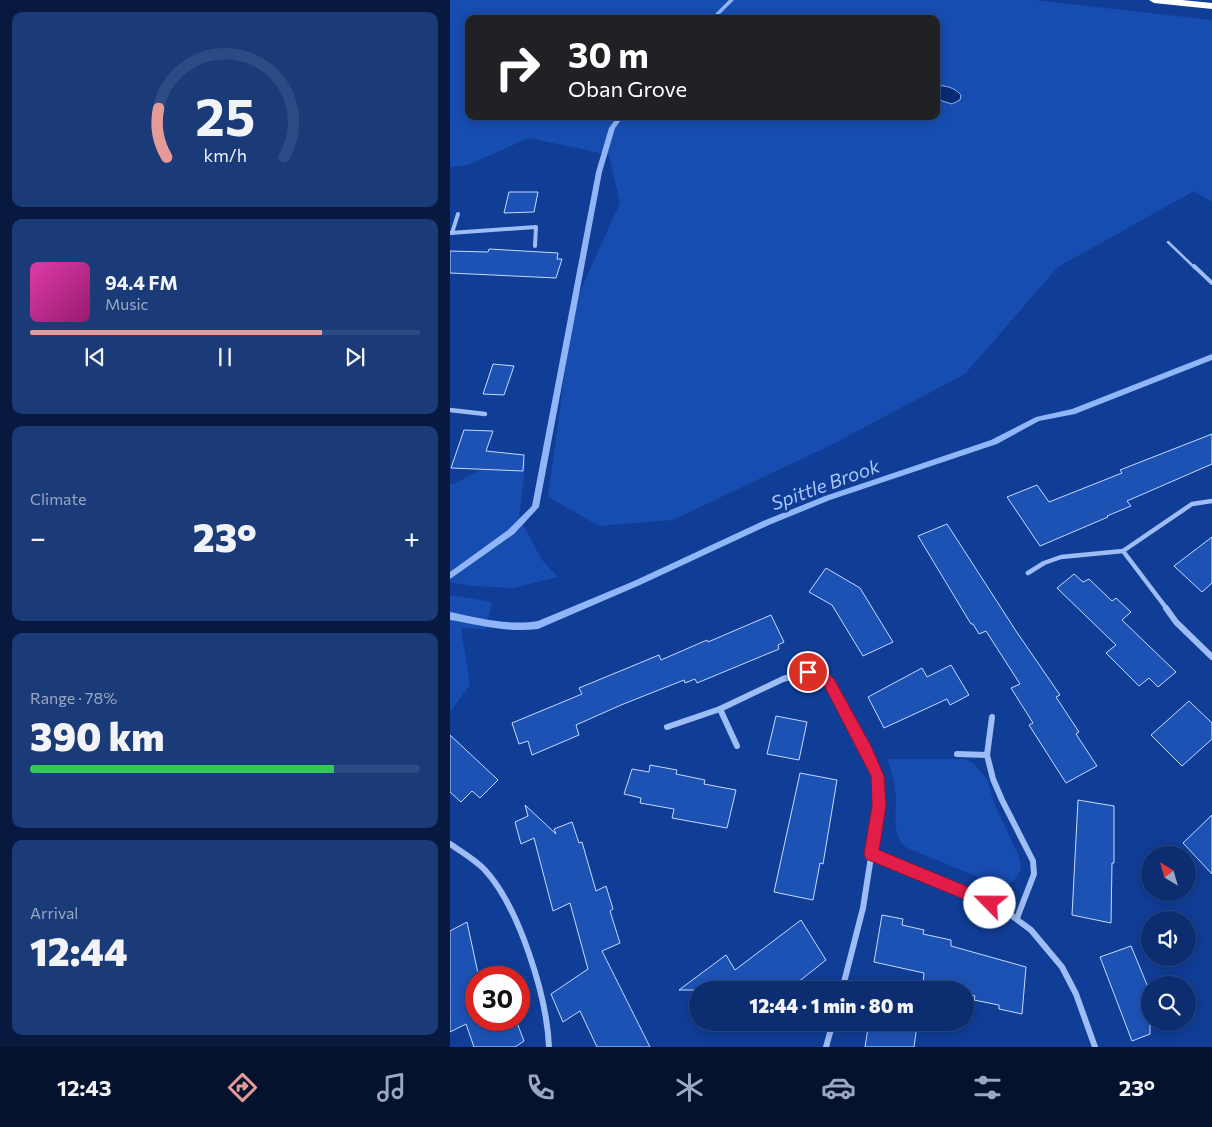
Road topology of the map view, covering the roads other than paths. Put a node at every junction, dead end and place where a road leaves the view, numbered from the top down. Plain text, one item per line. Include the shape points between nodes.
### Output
1 (1154, 0) edge
2 (1212, 6) edge
3 (458, 214) dead end
4 (451, 233) edge
5 (1168, 242) dead end
6 (534, 246) dead end
7 (1212, 283) edge
8 (450, 410) edge
9 (485, 414) dead end
10 (1212, 501) edge
11 (1123, 550) junction
12 (1028, 573) dead end
13 (1212, 657) edge
14 (720, 709) junction
15 (992, 717) dead end
16 (667, 727) dead end
17 (737, 746) dead end
18 (957, 754) dead end
19 (987, 755) junction
20 (450, 844) edge
21 (871, 854) junction
22 (1017, 918) junction
23 (844, 981) edge
24 (830, 1031) edge
25 (549, 1047) edge
26 (826, 1047) edge
27 (1095, 1047) edge

1 - 2 highway
3 - 4 street
4 - 6 street via 536,226
5 - 7 lane
8 - 9 street
10 - 11 street via 1192,504
11 - 12 street via 1061,557
11 - 13 street via 1176,622
14 - 16 street
14 - 17 street
14 - 21 street via 798,673 823,676 878,776 879,806
15 - 19 street
18 - 19 street
19 - 22 street via 1002,800 1034,861 1034,874
20 - 25 street via 478,862 507,901 533,968 546,1017
21 - 22 street via 980,898
21 - 23 street via 863,908
22 - 27 street via 1045,944 1062,967 1076,994
24 - 26 street

